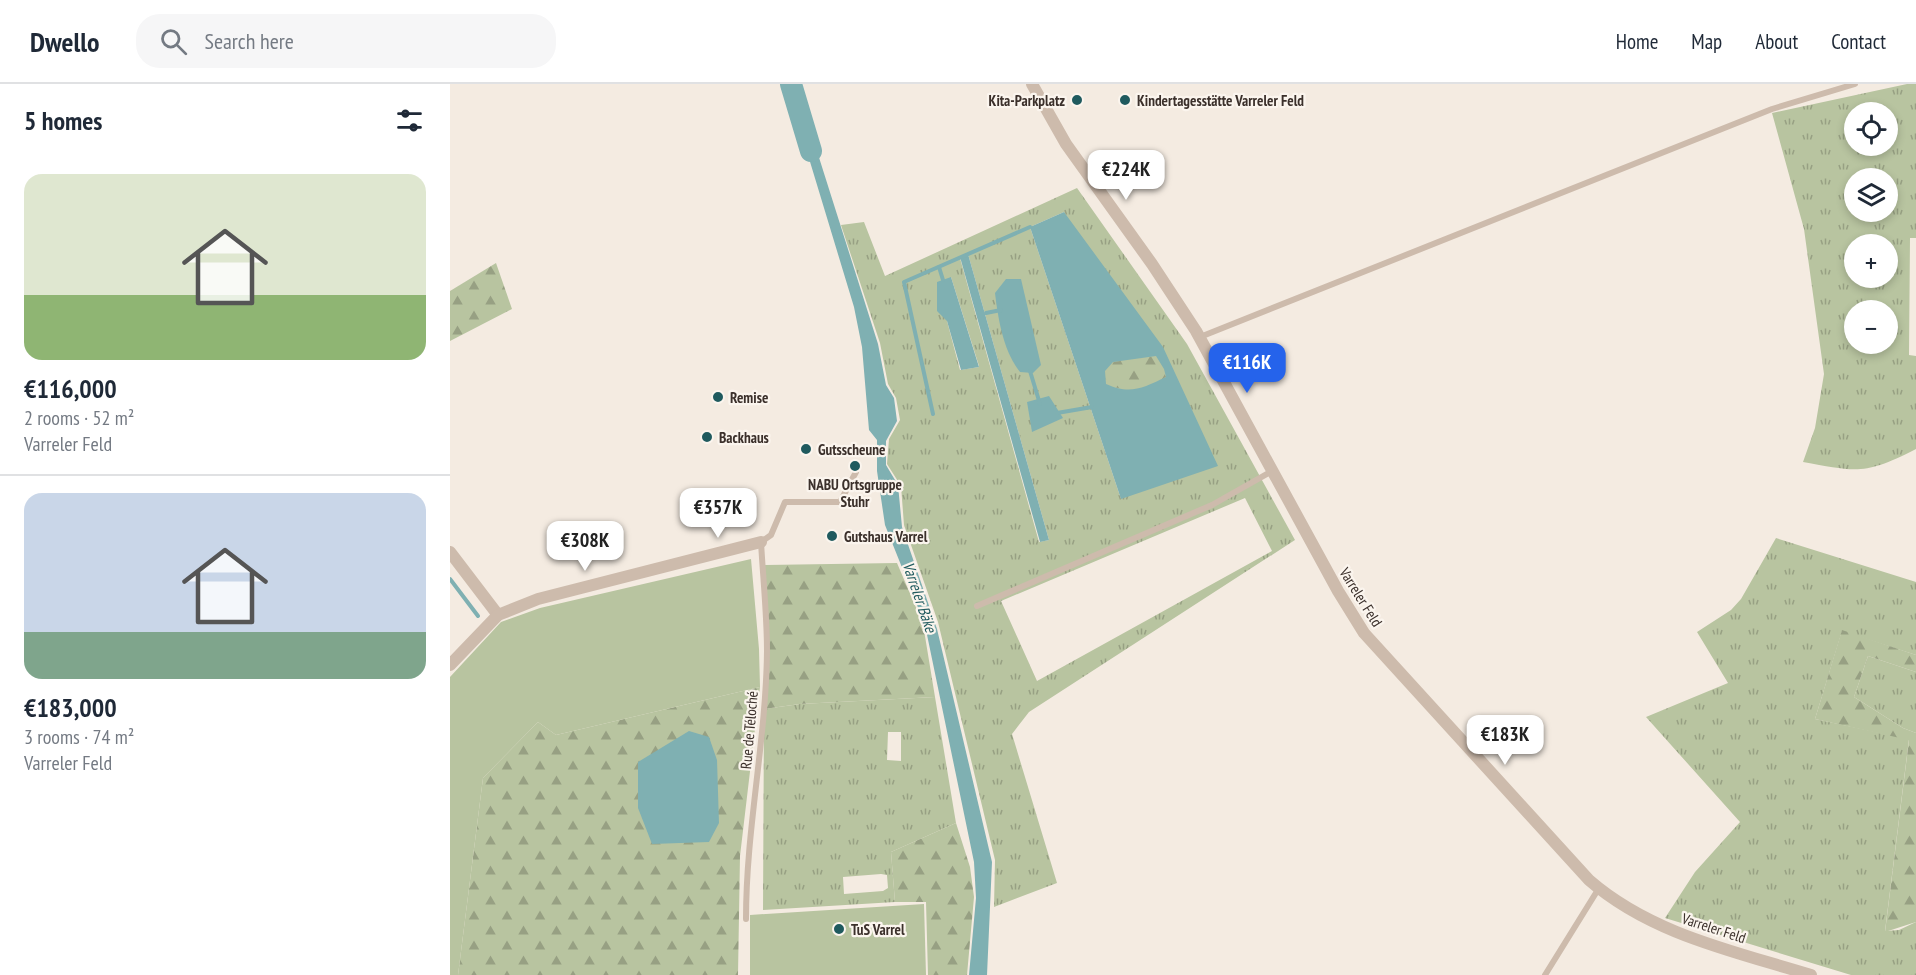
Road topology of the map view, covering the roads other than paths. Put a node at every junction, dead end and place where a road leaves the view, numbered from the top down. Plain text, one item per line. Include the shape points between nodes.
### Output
1 (1032, 84) edge
2 (1855, 84) edge
3 (1200, 337) junction
4 (1272, 471) junction
5 (856, 472) dead end
6 (761, 542) junction
7 (450, 552) edge
8 (977, 606) dead end
9 (498, 615) junction
10 (450, 665) edge
11 (1599, 888) junction
12 (746, 919) dead end
13 (1545, 975) edge
14 (1811, 975) edge

1 - 3 street, Varreler Feld via 1066,144
2 - 3 lane via 1772,109
3 - 4 street, Varreler Feld
4 - 8 lane via 1203,509
4 - 11 street, Varreler Feld via 1364,633
5 - 6 lane via 840,502 785,502 771,535
6 - 9 street via 538,599
6 - 12 lane, Rue de Téloché via 767,651 748,849
7 - 9 street
9 - 10 street
11 - 13 lane
11 - 14 street, Varreler Feld via 1654,924

